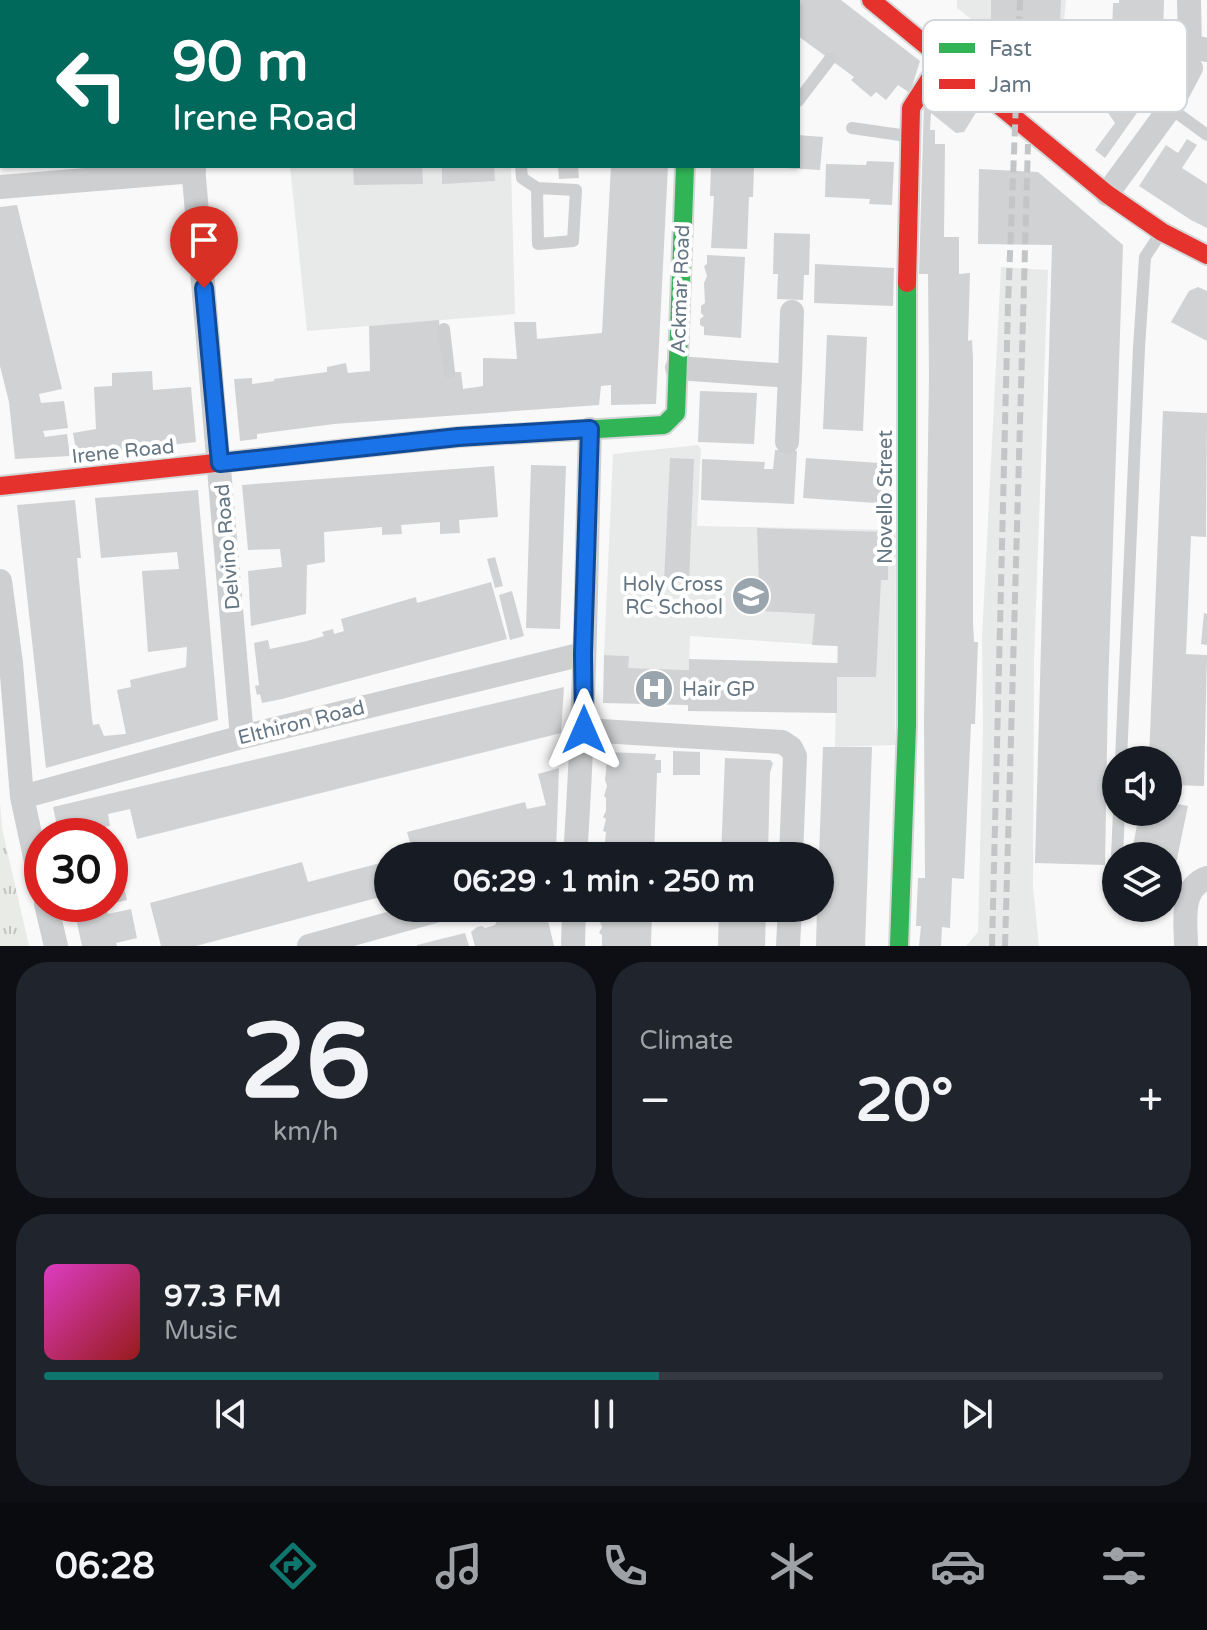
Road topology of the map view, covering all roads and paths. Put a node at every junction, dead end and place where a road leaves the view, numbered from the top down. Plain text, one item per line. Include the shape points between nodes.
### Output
1 (1189, 0) edge
2 (869, 6) edge
3 (923, 44) edge
4 (1196, 54) edge
5 (830, 59) dead end
6 (1187, 73) edge
7 (923, 89) edge
8 (800, 98) edge
9 (1008, 112) edge
10 (1167, 112) edge
11 (1175, 112) edge
12 (852, 128) dead end
13 (1207, 135) edge
14 (910, 137) junction
15 (521, 168) edge
16 (685, 168) edge
17 (194, 169) edge
18 (0, 187) edge
19 (537, 188) junction
20 (1107, 194) junction
21 (1162, 232) junction
22 (1207, 255) edge
23 (792, 312) dead end
24 (444, 329) dead end
25 (677, 368) junction
26 (449, 372) dead end
27 (790, 376) junction
28 (676, 413) joint
29 (590, 429) junction
30 (787, 442) dead end
31 (220, 463) junction
32 (0, 486) edge
33 (0, 581) edge
34 (583, 654) junction
35 (584, 730) junction
36 (242, 737) junction
37 (1122, 746) edge
38 (22, 797) junction
39 (27, 818) edge
40 (576, 842) edge
41 (792, 842) edge
42 (1207, 878) edge
43 (50, 922) edge
44 (398, 922) edge
45 (574, 922) edge
46 (789, 922) edge
47 (320, 945) edge
48 (56, 946) edge
49 (573, 946) edge
50 (788, 946) edge
51 (899, 946) edge
52 (1186, 946) edge

1 - 4 street
2 - 3 street
4 - 6 street
5 - 8 lane
7 - 14 street, Novello Street via 911,108
9 - 20 street
10 - 20 street
11 - 13 lane
12 - 14 lane
14 - 51 street, Novello Street via 907,725
15 - 19 lane via 522,178
16 - 25 street, Ackmar Road
17 - 18 street
17 - 31 street, Delvino Road
19 - 19 lane via 538,244 573,241 576,190
20 - 21 street
21 - 22 street
21 - 37 lane via 1145,257
23 - 27 street
24 - 26 lane
25 - 27 street
25 - 28 street, Ackmar Road
27 - 30 street
28 - 29 street, Irene Road via 664,425
29 - 31 street, Irene Road via 457,432
29 - 34 street
31 - 32 street, Irene Road
31 - 36 street, Delvino Road
33 - 38 street
34 - 35 street
34 - 36 street, Elthiron Road
35 - 40 street
35 - 41 street via 782,742 795,756
36 - 38 street, Elthiron Road
38 - 39 street
42 - 52 street via 1188,894
43 - 48 street
44 - 47 street
45 - 49 street
46 - 50 street

